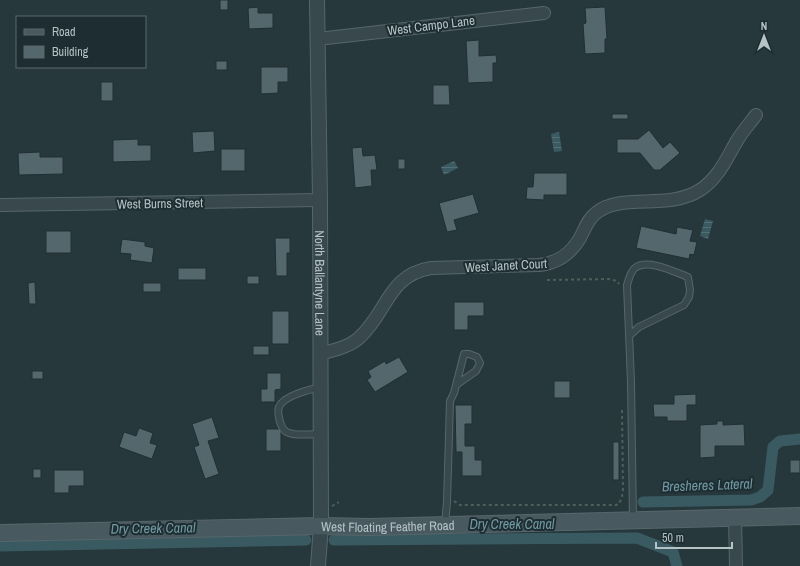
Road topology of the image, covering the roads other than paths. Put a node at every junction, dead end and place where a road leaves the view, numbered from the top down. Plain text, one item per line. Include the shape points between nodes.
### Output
1 (317, 0) edge
2 (544, 12) dead end
3 (318, 39) junction
4 (756, 115) dead end
5 (320, 200) junction
6 (0, 205) edge
7 (630, 335) junction
8 (320, 354) junction
9 (456, 385) junction
10 (320, 388) junction
11 (320, 434) junction
12 (800, 516) edge
13 (735, 517) junction
14 (633, 520) junction
15 (445, 525) junction
16 (321, 526) junction
17 (0, 533) edge
18 (318, 566) edge
19 (736, 566) edge

1 - 3 street, North Ballantyne Lane
2 - 3 street, West Campo Lane
3 - 5 street, North Ballantyne Lane
4 - 8 street, West Janet Court via 722,168 701,190 671,201 620,203 608,206 596,213 586,224 573,249 562,259 551,264 419,270 406,277 394,289 369,328 359,338 348,345
5 - 6 street, West Burns Street
5 - 8 street, North Ballantyne Lane
7 - 7 lane via 627,285 636,267 644,264 655,265 688,277 690,290 684,305 639,327
7 - 14 lane
8 - 10 street, North Ballantyne Lane
9 - 9 lane via 464,354 477,357 480,363 476,371
9 - 15 lane via 450,401
10 - 11 street, North Ballantyne Lane
10 - 11 lane via 291,397 281,402 278,408 282,429 290,434
11 - 16 street, North Ballantyne Lane
12 - 13 main road, West Floating Feather Road
13 - 14 main road, West Floating Feather Road
13 - 19 street
14 - 15 main road, West Floating Feather Road
15 - 16 main road, West Floating Feather Road
16 - 17 main road, West Floating Feather Road
16 - 18 street, North Ballantyne Lane

